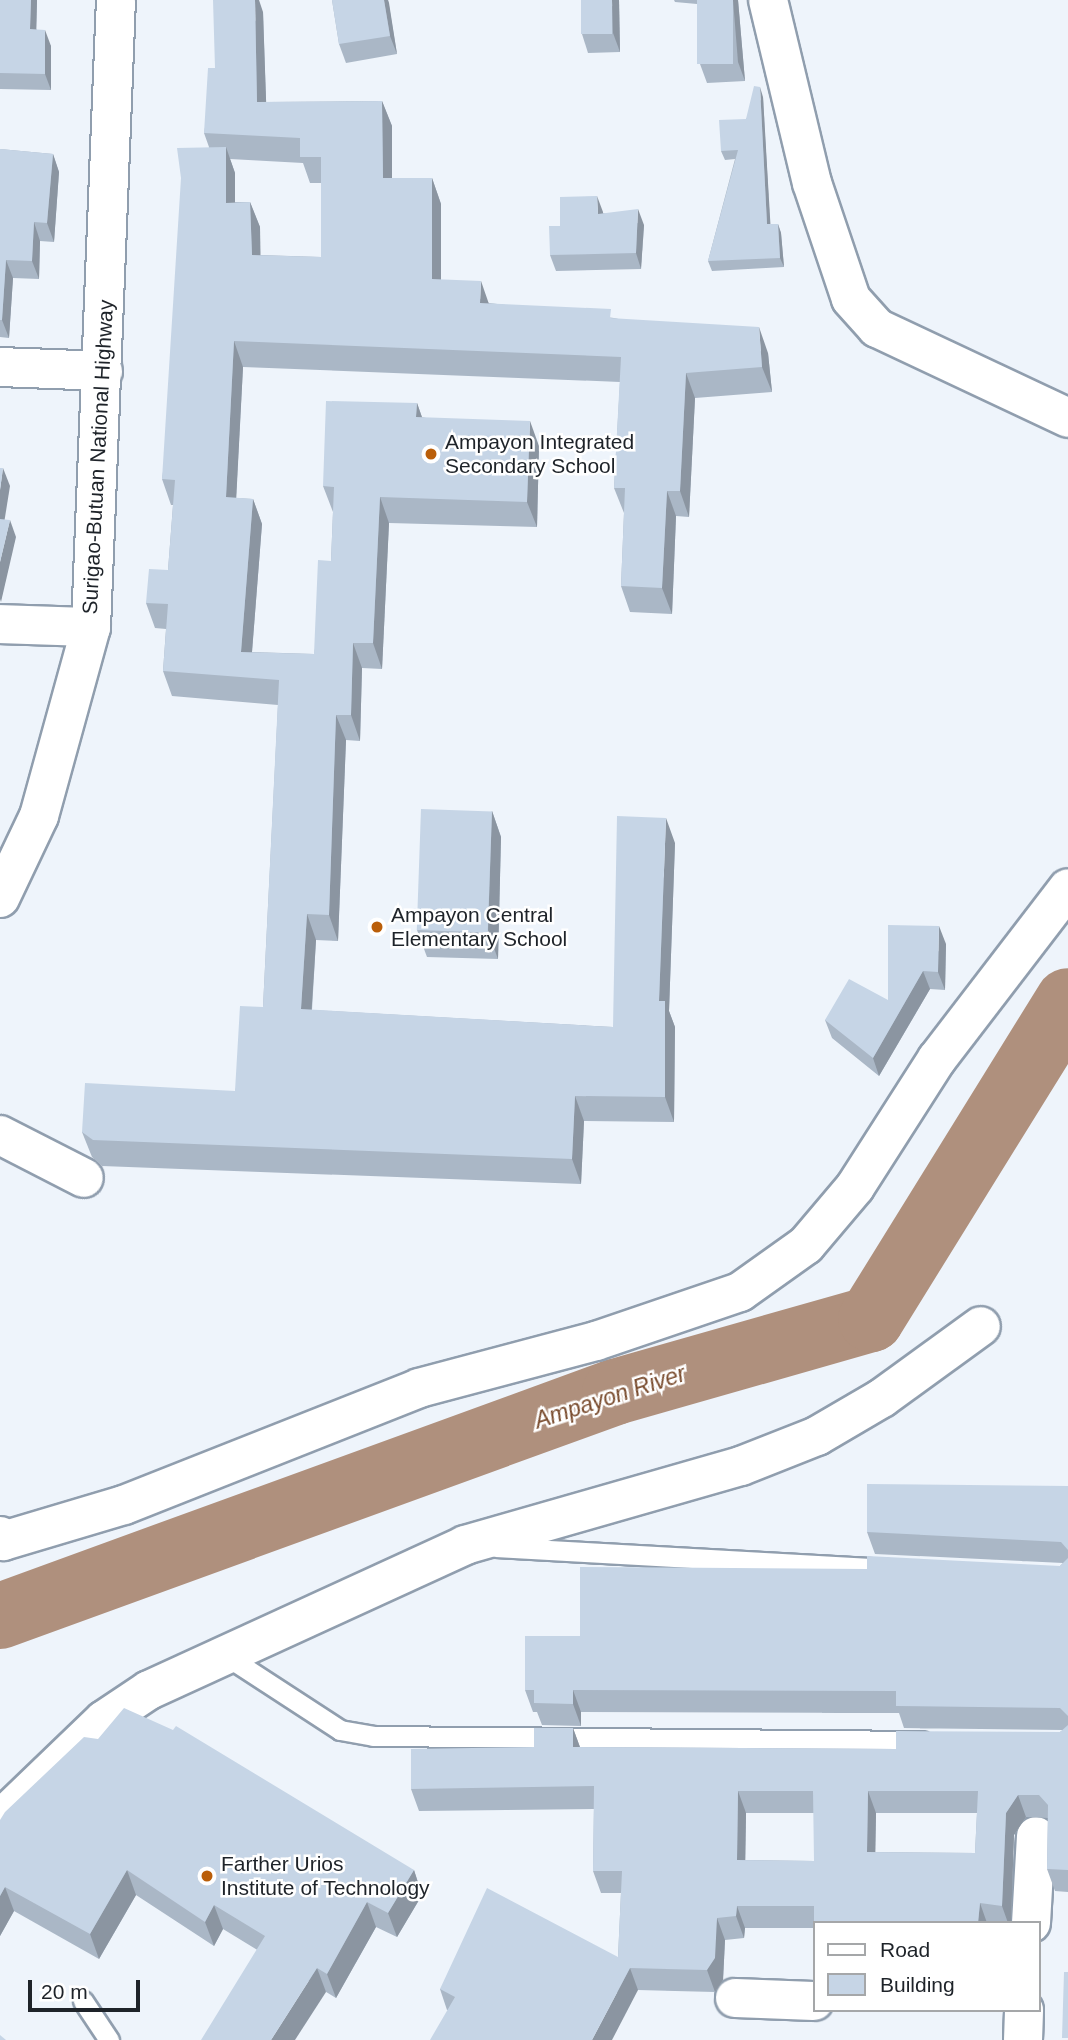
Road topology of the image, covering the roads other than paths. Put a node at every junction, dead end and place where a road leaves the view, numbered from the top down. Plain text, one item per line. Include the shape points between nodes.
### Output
1 (116, 0) edge
2 (768, 0) edge
3 (0, 368) edge
4 (103, 370) junction
5 (1068, 418) edge
6 (0, 624) edge
7 (91, 627) junction
8 (1068, 888) edge
9 (0, 898) edge
10 (0, 1135) edge
11 (85, 1178) dead end
12 (981, 1326) dead end
13 (1, 1540) edge
14 (465, 1545) junction
15 (917, 1570) edge
16 (225, 1655) junction
17 (942, 1741) edge
18 (0, 1820) edge
19 (1036, 1836) dead end
20 (1031, 1921) edge
21 (735, 1998) dead end
22 (83, 2001) dead end
23 (813, 2001) edge
24 (109, 2040) edge

1 - 4 main road, Surigao-Butuan National Highway
2 - 5 main road via 812,183 851,299 877,328
3 - 4 main road
4 - 7 main road, Surigao-Butuan National Highway
6 - 7 main road
7 - 9 main road, Surigao-Butuan National Highway via 39,816
8 - 13 main road via 937,1059 855,1187 806,1245 740,1292 596,1341 419,1388 124,1504
10 - 11 main road
12 - 14 main road via 882,1398 817,1436 741,1466
14 - 15 lane
14 - 16 main road
16 - 17 lane via 340,1730 373,1736
16 - 18 main road via 149,1690 104,1720
19 - 20 main road
21 - 23 main road
22 - 24 lane

